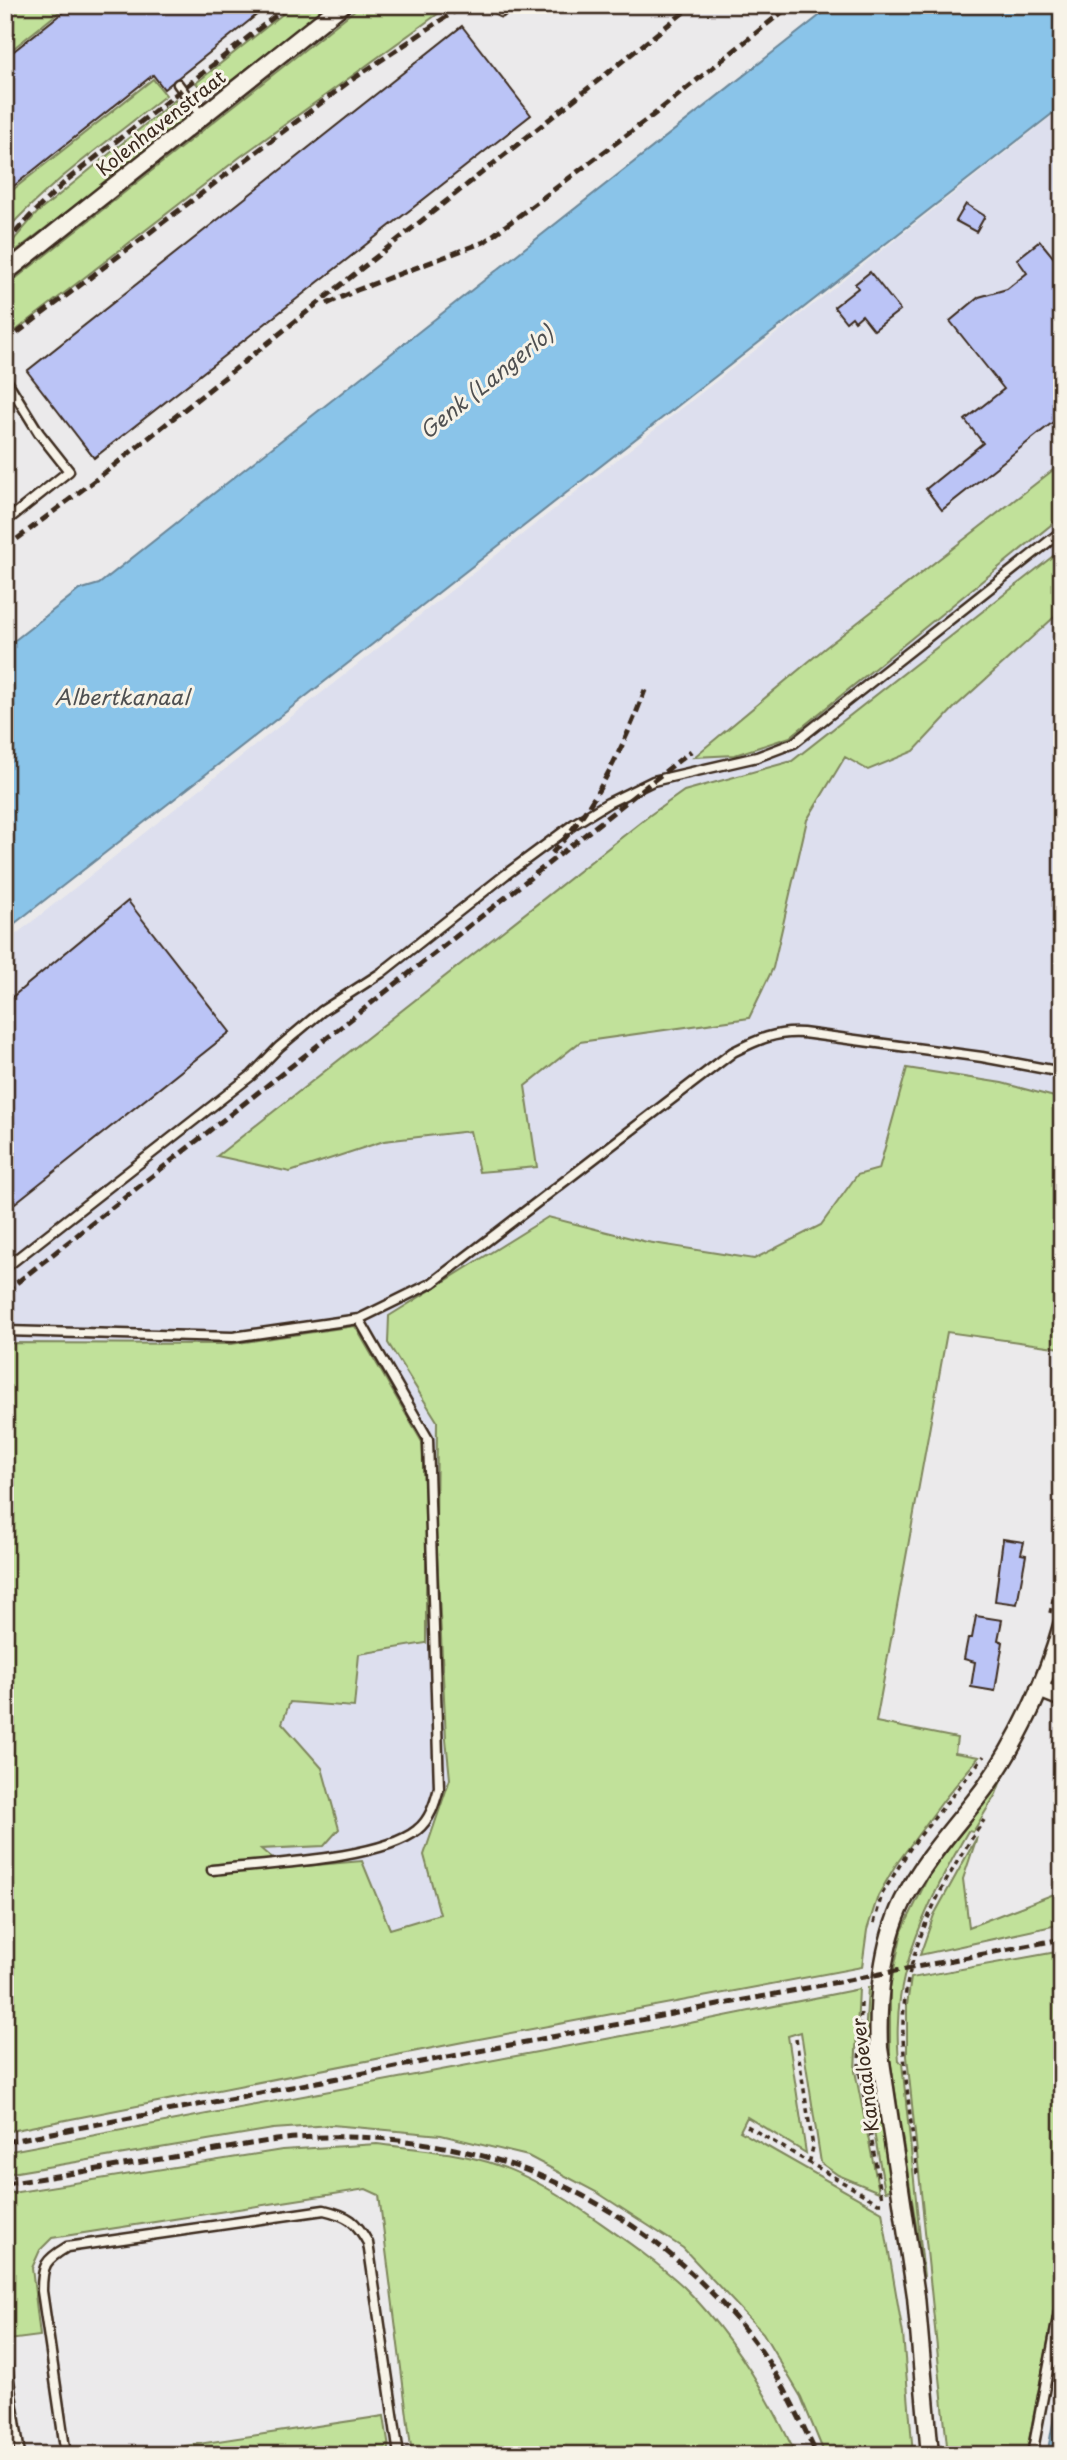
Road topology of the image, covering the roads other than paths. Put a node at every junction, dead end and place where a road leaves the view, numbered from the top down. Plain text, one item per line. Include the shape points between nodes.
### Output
1 (342, 5) edge
2 (178, 84) dead end
3 (202, 117) junction
4 (5, 273) edge
5 (5, 378) edge
6 (5, 522) edge
7 (1062, 531) edge
8 (1062, 1072) edge
9 (5, 1268) edge
10 (359, 1319) junction
11 (5, 1331) edge
12 (1055, 1620) edge
13 (1056, 1663) edge
14 (1039, 1689) junction
15 (1062, 1698) edge
16 (212, 1870) dead end
17 (1062, 2296) edge
18 (5, 2354) edge
19 (20, 2455) edge
20 (66, 2455) edge
21 (399, 2455) edge
22 (930, 2455) edge
23 (1031, 2455) edge

1 - 3 street, Kolenhavenstraat
2 - 3 lane
3 - 4 street, Kolenhavenstraat
5 - 6 lane via 69,471
7 - 9 lane via 794,743 757,758 653,781 574,824 381,973 323,1011 252,1075
8 - 10 lane via 803,1033 762,1037 733,1052 432,1283
10 - 11 lane via 233,1337
10 - 16 lane via 428,1439 439,1788 433,1809 419,1830 396,1842 354,1854
12 - 13 street, Kanaaloever
13 - 14 street, Kanaaloever
14 - 15 street
14 - 22 street, Kanaaloever via 985,1787 931,1854 902,1903 887,1949 877,2009 878,2048 916,2296
17 - 23 lane
18 - 19 lane
20 - 21 lane via 42,2291 42,2271 50,2257 67,2247 324,2210 359,2226 368,2243

